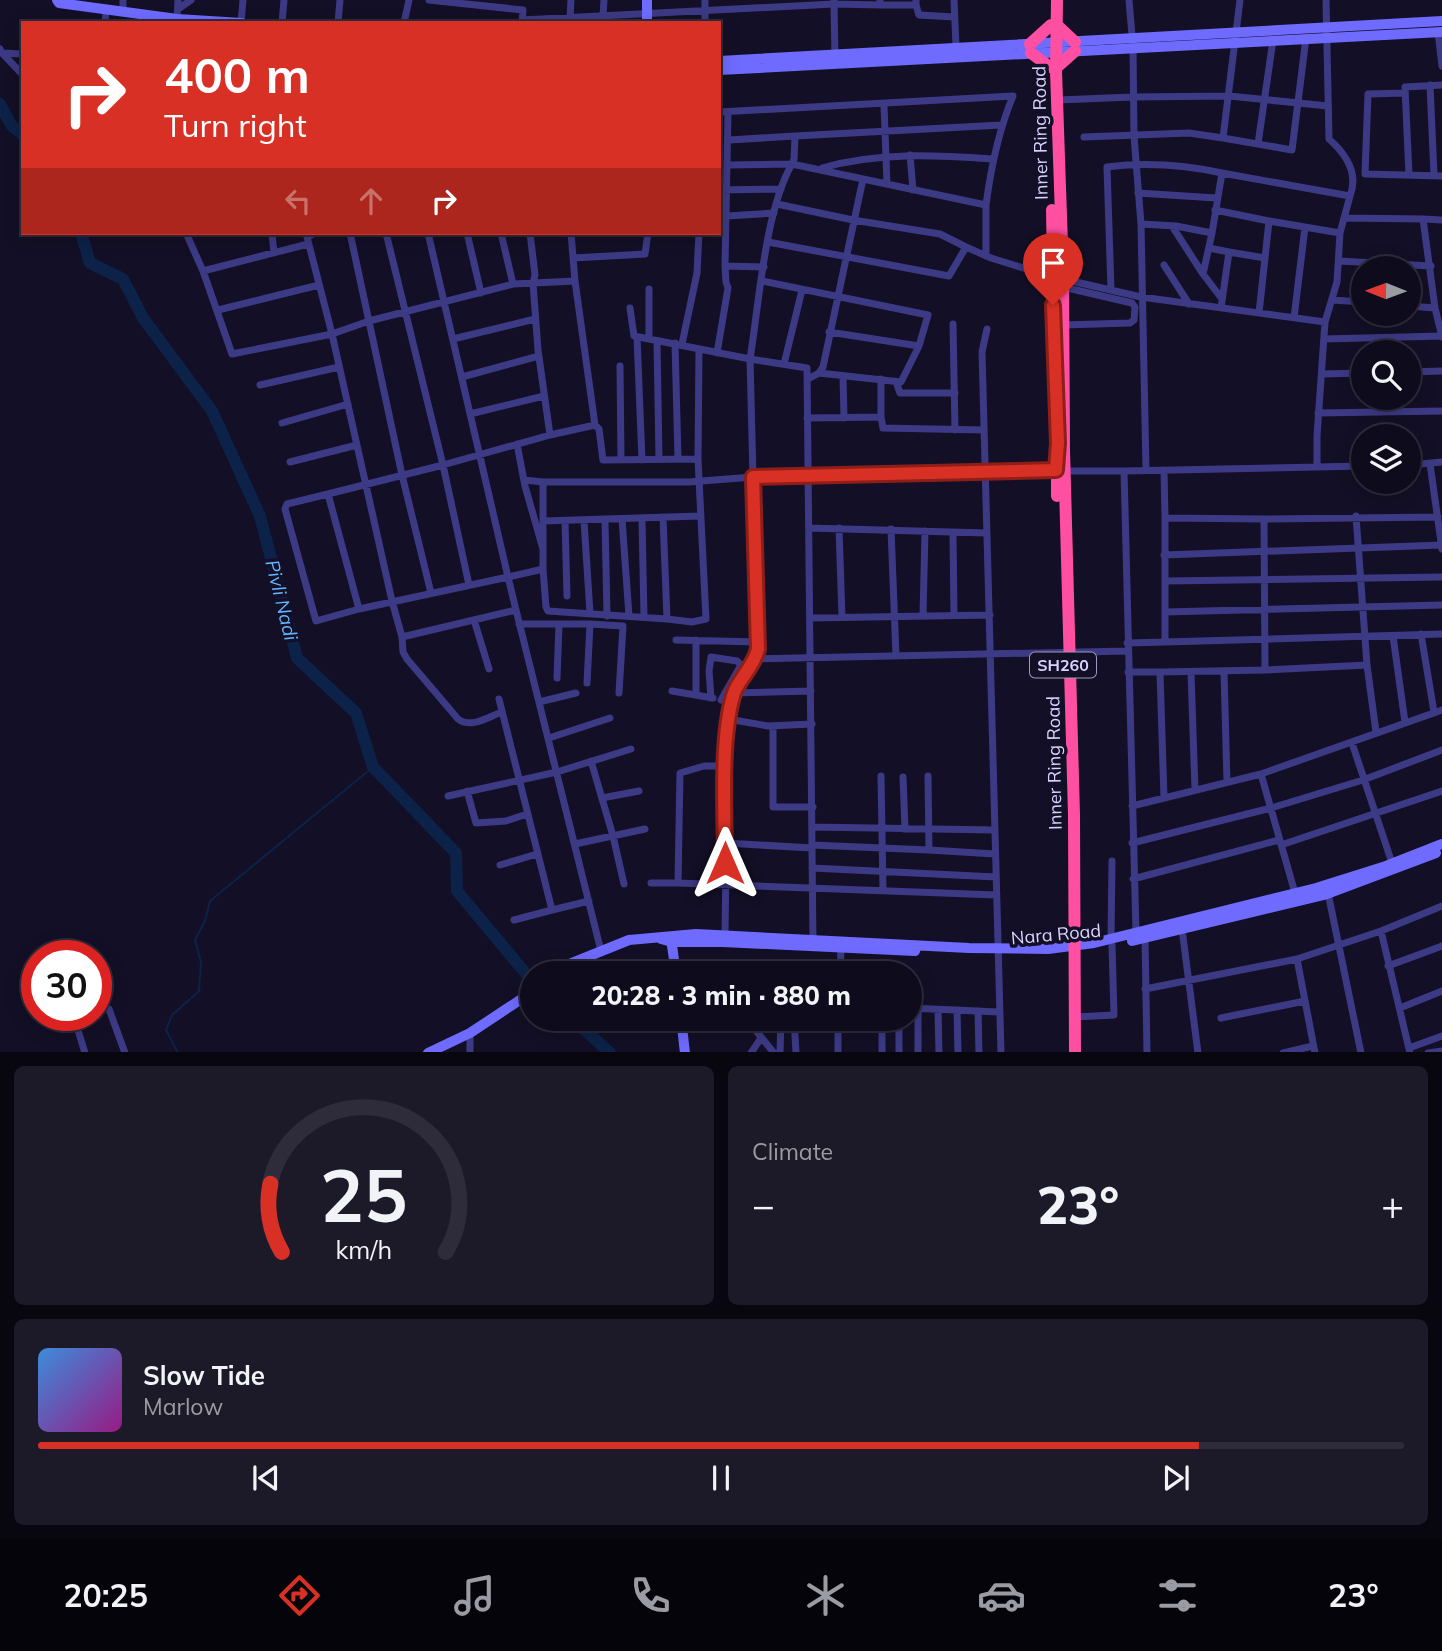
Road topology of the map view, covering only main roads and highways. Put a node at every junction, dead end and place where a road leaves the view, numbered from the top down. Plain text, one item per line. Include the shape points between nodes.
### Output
1 (57, 0) edge
2 (647, 0) edge
3 (1051, 0) edge
4 (1057, 0) edge
5 (92, 4) edge
6 (647, 19) edge
7 (227, 21) edge
8 (1442, 21) edge
9 (1054, 25) junction
10 (1327, 32) junction
11 (1440, 32) edge
12 (1236, 37) junction
13 (1075, 47) junction
14 (1030, 48) junction
15 (1053, 48) junction
16 (835, 59) junction
17 (721, 61) edge
18 (1053, 68) junction
19 (721, 70) edge
20 (1059, 281) junction
21 (1061, 470) junction
22 (1442, 844) edge
23 (1442, 851) edge
24 (1140, 936) junction
25 (668, 939) junction
26 (813, 944) junction
27 (1071, 949) junction
28 (997, 952) junction
29 (577, 961) edge
30 (673, 961) edge
31 (520, 1001) edge
32 (683, 1031) edge
33 (433, 1051) edge
34 (685, 1052) edge
35 (1070, 1052) edge
36 (1075, 1052) edge

1 - 5 main road via 59,4
2 - 6 main road
3 - 9 highway, Inner Ring Road
4 - 9 highway, Inner Ring Road
5 - 7 main road via 106,10
8 - 10 main road
9 - 13 highway
9 - 14 highway
9 - 15 highway, Inner Ring Road
10 - 11 main road
10 - 12 main road
10 - 12 main road via 1273,40
12 - 13 main road
13 - 15 main road
13 - 18 highway
14 - 15 main road
14 - 16 main road
14 - 16 main road via 956,47
14 - 18 highway
15 - 18 highway, Inner Ring Road
16 - 17 main road
16 - 19 main road
18 - 20 highway, Inner Ring Road
18 - 20 highway, Inner Ring Road via 1058,100
20 - 21 highway, Inner Ring Road
20 - 21 highway, Inner Ring Road via 1063,325
21 - 27 highway, Inner Ring Road
22 - 24 main road, Nara Road via 1369,872
23 - 24 main road, Nara Road via 1328,893
24 - 27 main road, Nara Road
25 - 26 main road, Nara Road
25 - 26 main road, Nara Road via 725,935
25 - 29 main road, Nara Road via 629,940
25 - 30 main road
26 - 28 main road, Nara Road
26 - 28 main road, Nara Road
27 - 28 main road, Nara Road
27 - 35 highway, Inner Ring Road
27 - 36 highway, Inner Ring Road
31 - 33 main road
32 - 34 main road

